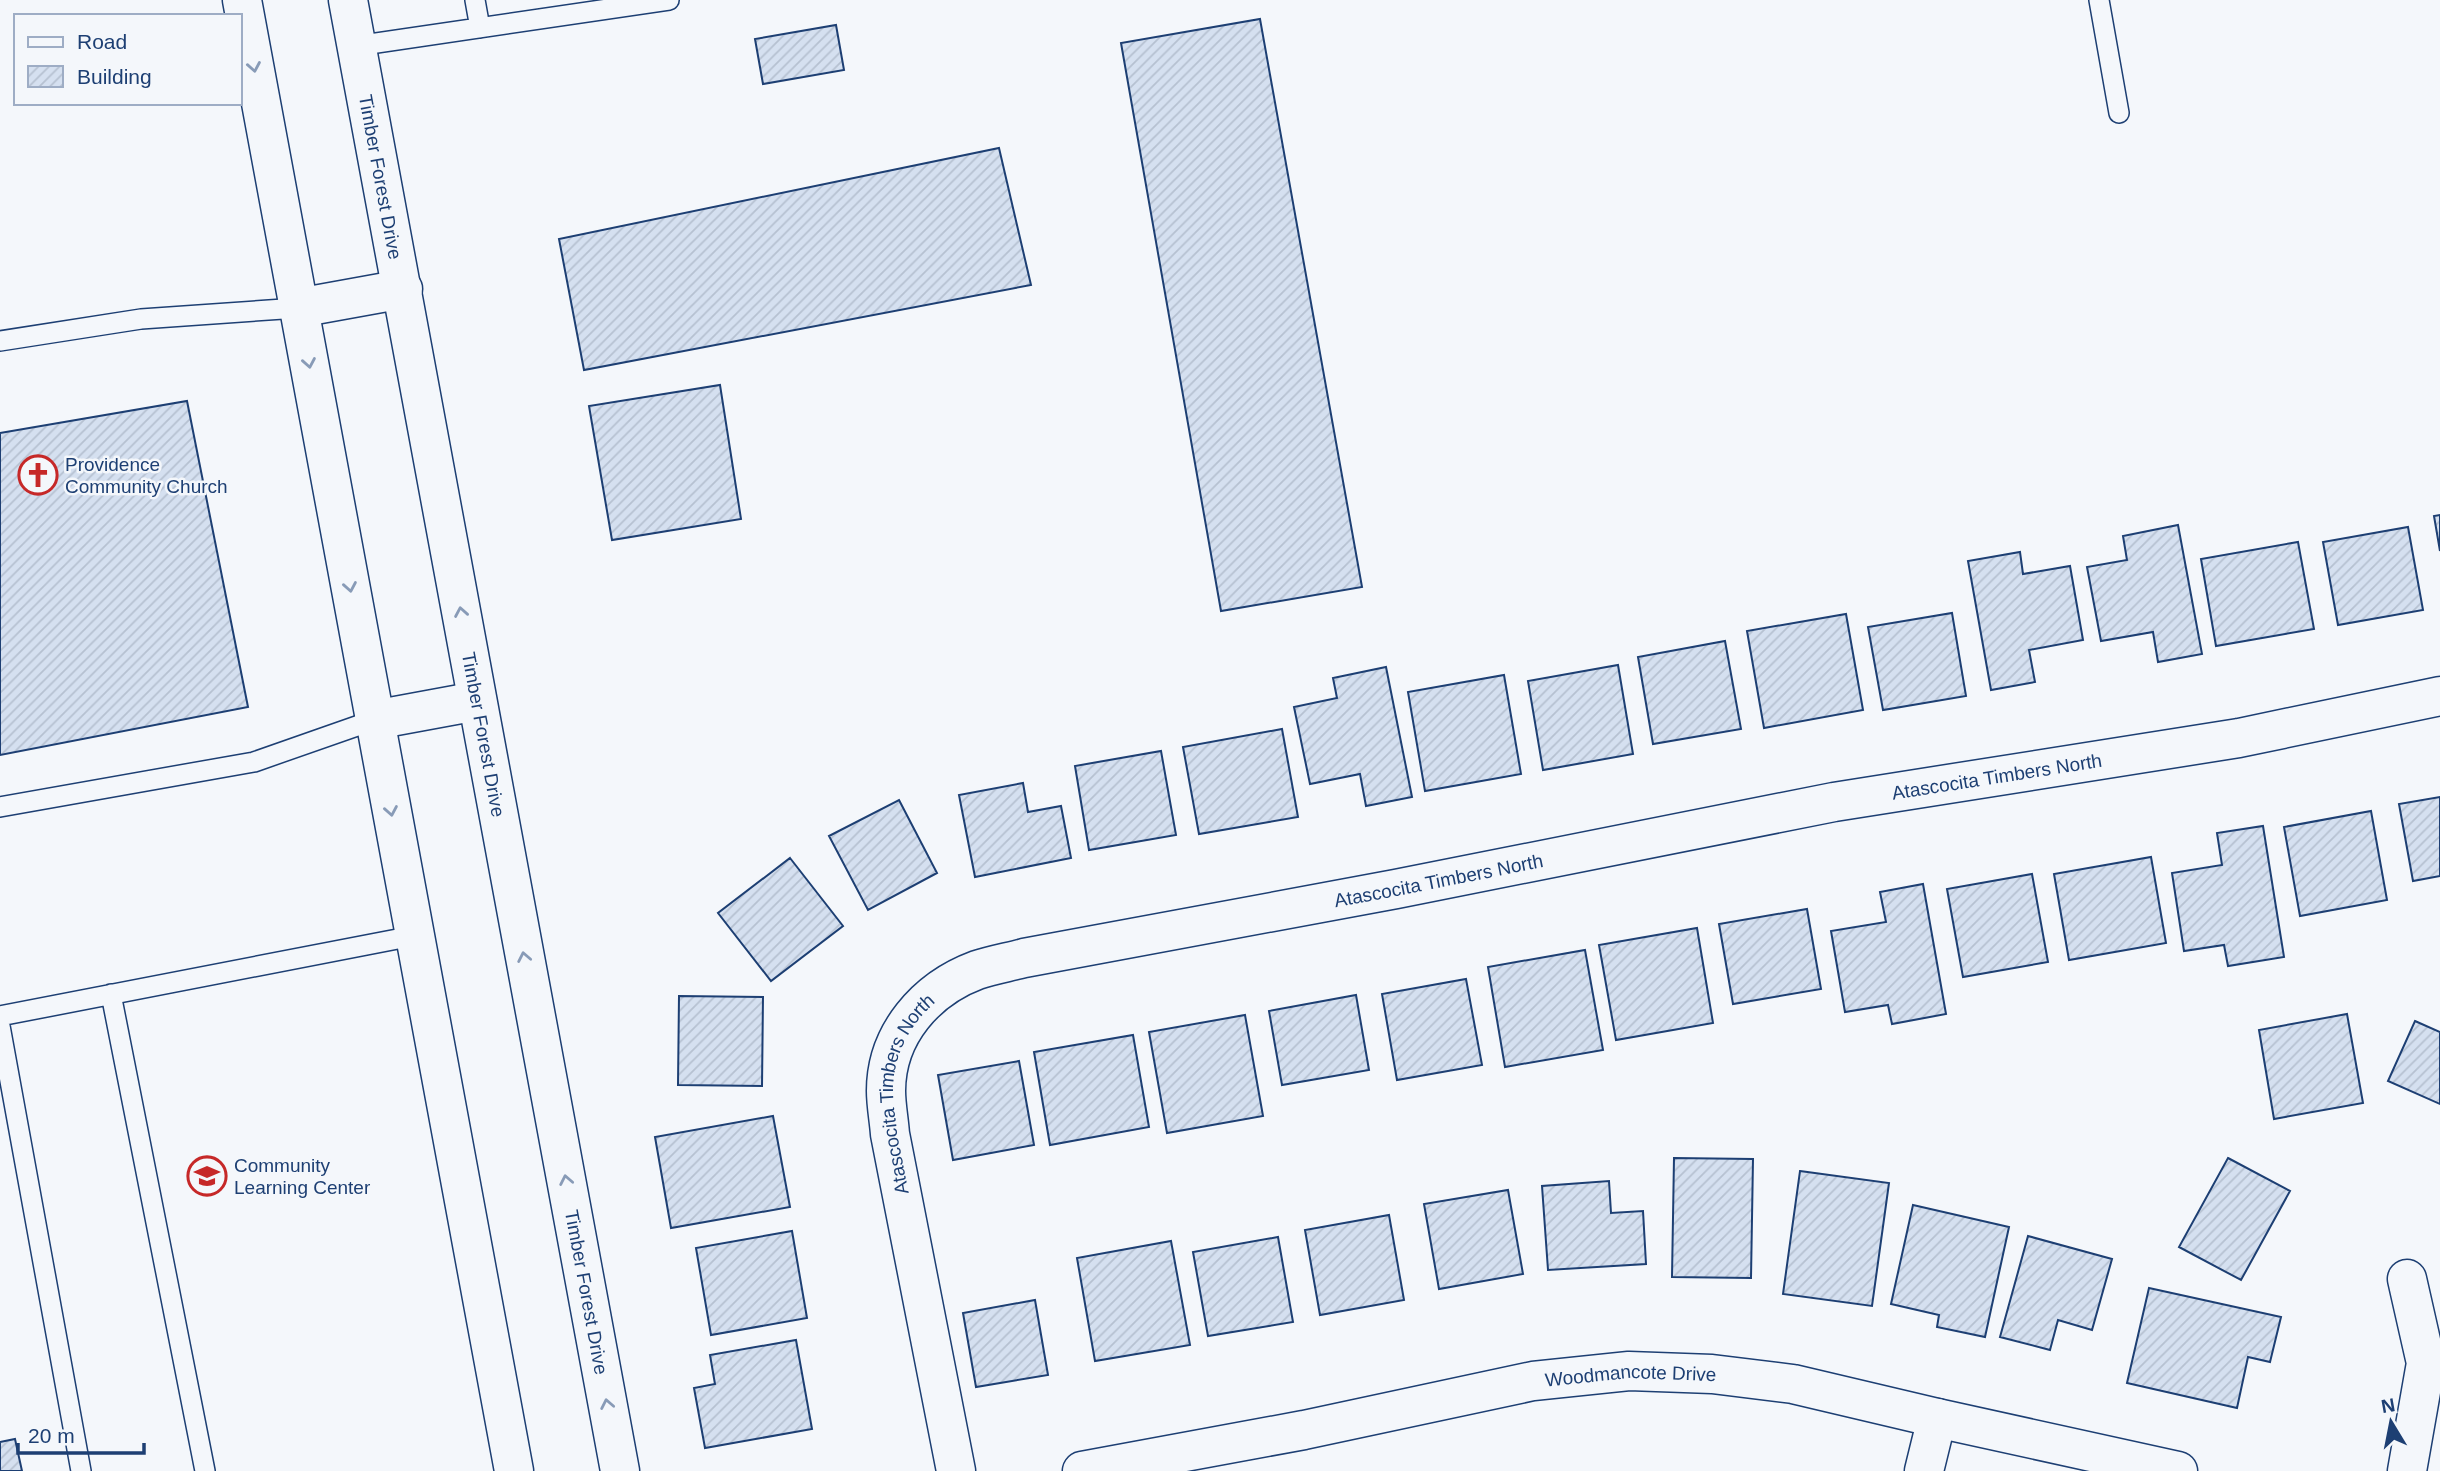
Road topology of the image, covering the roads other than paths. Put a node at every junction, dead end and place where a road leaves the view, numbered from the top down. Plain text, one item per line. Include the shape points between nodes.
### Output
1 (242, 0) edge
2 (348, 0) edge
3 (475, 0) edge
4 (669, 0) edge
5 (2099, 0) edge
6 (597, 5) edge
7 (480, 28) junction
8 (356, 46) junction
9 (2119, 113) dead end
10 (403, 289) junction
11 (298, 308) junction
12 (0, 341) edge
13 (2440, 696) edge
14 (477, 701) junction
15 (374, 720) junction
16 (0, 807) edge
17 (413, 936) junction
18 (111, 994) junction
19 (0, 1016) edge
20 (0, 1026) edge
21 (2407, 1279) dead end
22 (1937, 1419) junction
23 (81, 1471) edge
24 (205, 1471) edge
25 (514, 1471) edge
26 (620, 1471) edge
27 (956, 1471) edge
28 (1082, 1471) edge
29 (1924, 1471) edge
30 (2178, 1471) edge
31 (2407, 1471) edge

1 -> 11 street
2 - 8 street, Timber Forest Drive
3 - 7 lane
4 - 6 lane
5 - 9 lane
6 - 7 lane
7 - 8 lane
8 - 10 street, Timber Forest Drive
10 - 11 street
14 -> 10 street, Timber Forest Drive
11 - 12 lane via 141,319
11 -> 15 street
13 - 27 street, Atascocita Timbers North via 2239,738 1834,802 1024,958 977,970 939,989 910,1016 892,1050 886,1090 890,1134
14 - 15 street
26 -> 14 street, Timber Forest Drive
15 - 16 lane via 254,762
15 -> 17 street
17 - 18 lane
17 - 25 street
18 - 19 lane
18 - 24 lane
20 - 23 lane
21 - 31 street via 2426,1363
22 - 28 street, Woodmancote Drive via 1793,1384 1712,1374 1629,1371 1533,1381
22 - 29 street
22 - 30 street, Woodmancote Drive

